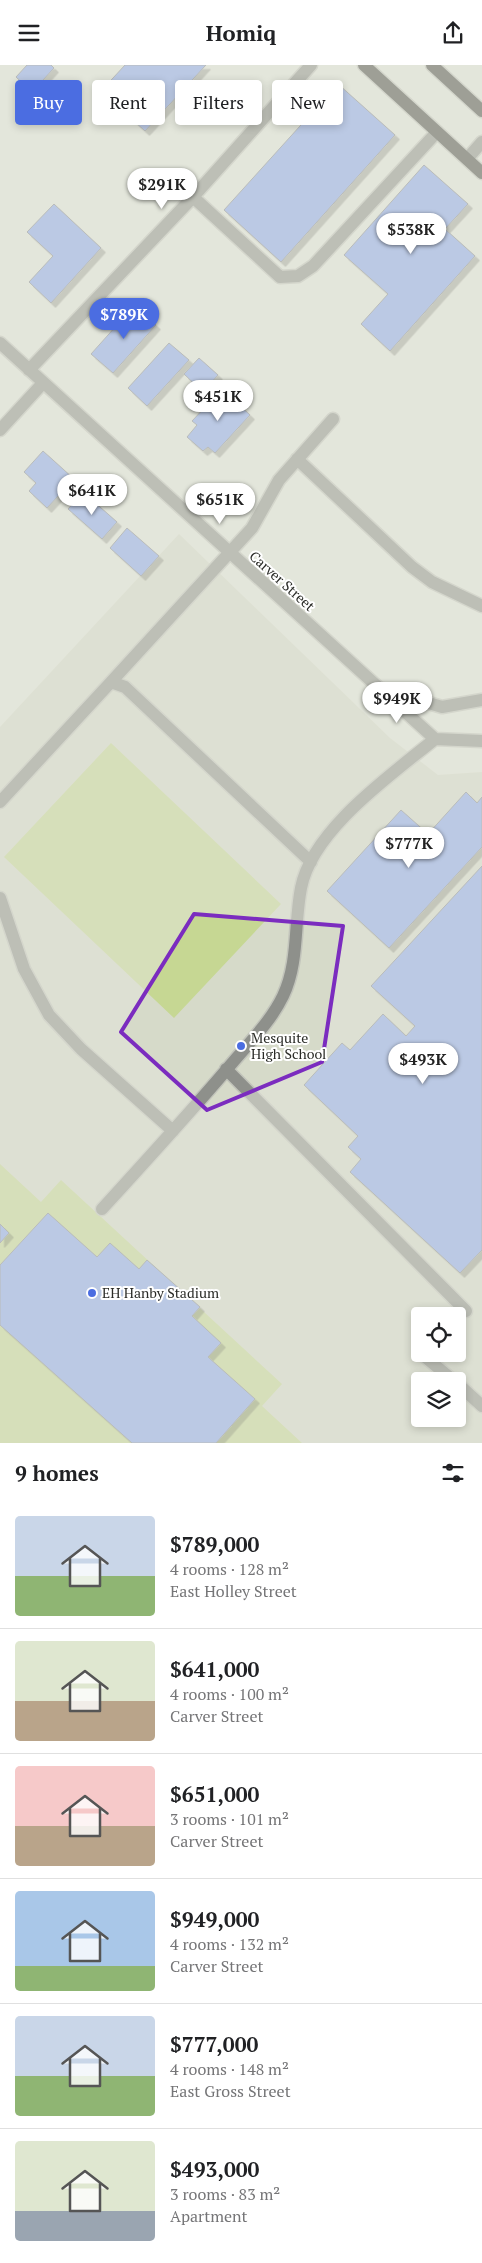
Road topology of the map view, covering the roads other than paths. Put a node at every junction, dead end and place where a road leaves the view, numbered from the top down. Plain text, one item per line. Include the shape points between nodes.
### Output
1 (311, 65) edge
2 (364, 65) edge
3 (432, 65) edge
4 (482, 111) edge
5 (437, 131) junction
6 (482, 142) edge
7 (467, 159) junction
8 (482, 173) edge
9 (193, 197) junction
10 (0, 343) edge
11 (29, 370) junction
12 (43, 383) junction
13 (333, 419) dead end
14 (0, 429) edge
15 (297, 459) junction
16 (230, 553) junction
17 (482, 606) edge
18 (111, 682) junction
19 (377, 688) junction
20 (482, 700) edge
21 (435, 739) junction
22 (482, 741) edge
23 (0, 803) edge
24 (312, 862) junction
25 (0, 898) edge
26 (226, 1069) junction
27 (173, 1131) junction
28 (102, 1209) dead end
29 (462, 1307) edge
30 (432, 1362) edge
31 (444, 1372) edge
32 (466, 1392) edge
33 (482, 1406) edge

1 - 9 street
2 - 5 main road
3 - 4 main road
5 - 7 main road
5 - 9 street via 313,266 298,275 280,277
6 - 7 street
7 - 8 main road
9 - 11 street
10 - 11 street, Carver Street
11 - 12 street, Carver Street
12 - 14 street
12 - 16 street, Carver Street
13 - 15 street
15 - 16 street via 279,480 252,528
15 - 17 street via 412,567 432,582
16 - 18 street
16 - 19 street, Carver Street
18 - 23 street
18 - 24 street via 125,687
19 - 20 street via 442,707
19 - 21 street, Carver Street
21 - 22 street
21 - 24 street via 351,809
24 - 26 street via 304,873 300,889 292,964 283,995 264,1024
25 - 27 street via 24,969 49,1015 81,1049
26 - 27 street
26 - 29 street
27 - 28 street
30 - 31 street
32 - 33 street

